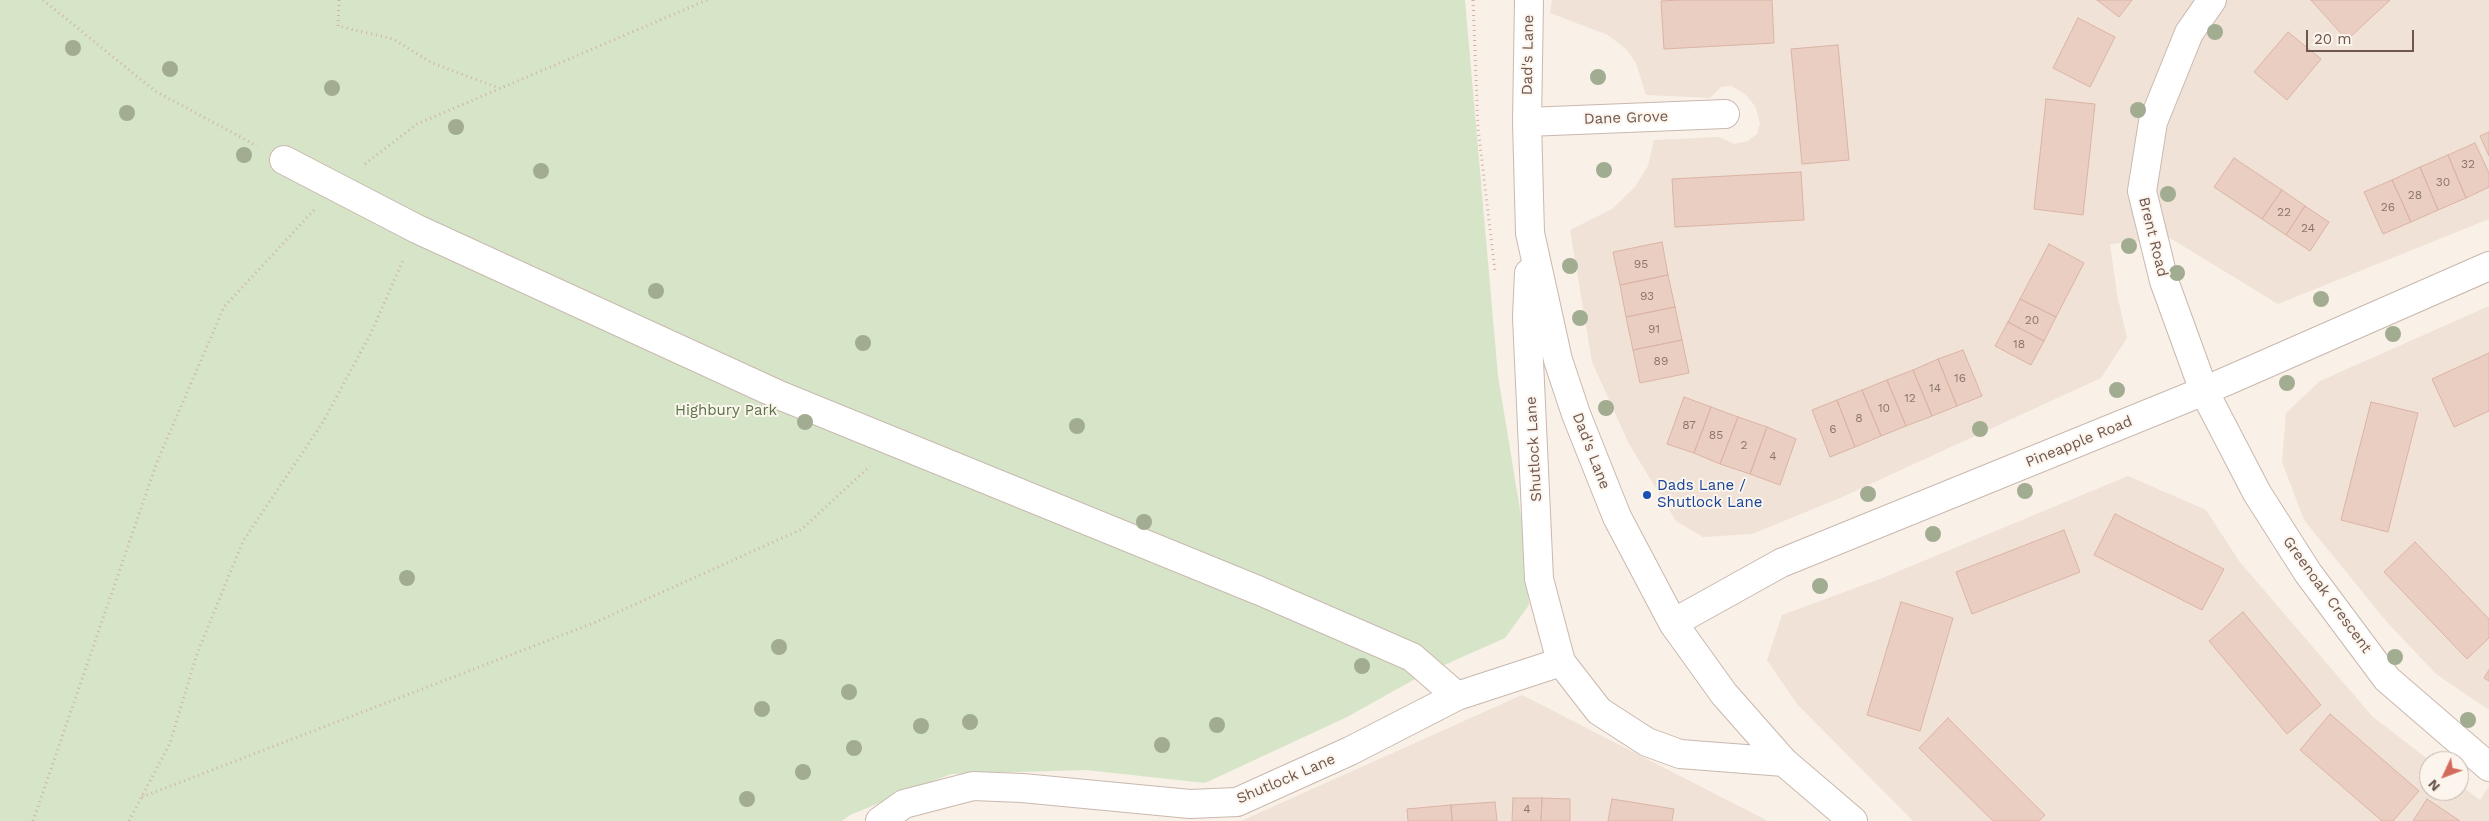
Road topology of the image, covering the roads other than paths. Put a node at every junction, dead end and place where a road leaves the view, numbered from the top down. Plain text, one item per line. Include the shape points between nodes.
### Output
1 (1529, 0) edge
2 (2212, 0) edge
3 (1726, 114) dead end
4 (1527, 122) junction
5 (284, 160) road end
6 (1530, 232) junction
7 (2489, 266) edge
8 (2204, 391) junction
9 (1673, 623) junction
10 (1561, 662) junction
11 (1457, 696) junction
12 (1784, 762) junction
13 (2489, 767) edge
14 (880, 821) edge
15 (1853, 821) edge

1 - 4 street, Dad's Lane
2 - 8 street, Brent Road via 2189,33 2153,122 2142,191 2164,281
3 - 4 street, Dane Grove
4 - 6 street, Dad's Lane
5 - 11 street via 418,229 779,395 1260,591 1412,657
6 - 9 street, Dad's Lane via 1558,360 1576,414 1617,517
6 - 10 street, Shutlock Lane via 1527,318 1539,579
7 - 8 street, Pineapple Road
8 - 9 street, Pineapple Road via 1781,563
8 - 13 street, Greenoak Crescent via 2257,494 2302,565 2387,679
9 - 12 street, Dad's Lane via 1724,694
10 - 11 street, Shutlock Lane
10 - 12 street, Shutlock Lane via 1599,711 1647,742 1680,754
11 - 14 street, Shutlock Lane via 1350,751 1237,802 1190,804 973,786 904,804
12 - 15 street, Dad's Lane

